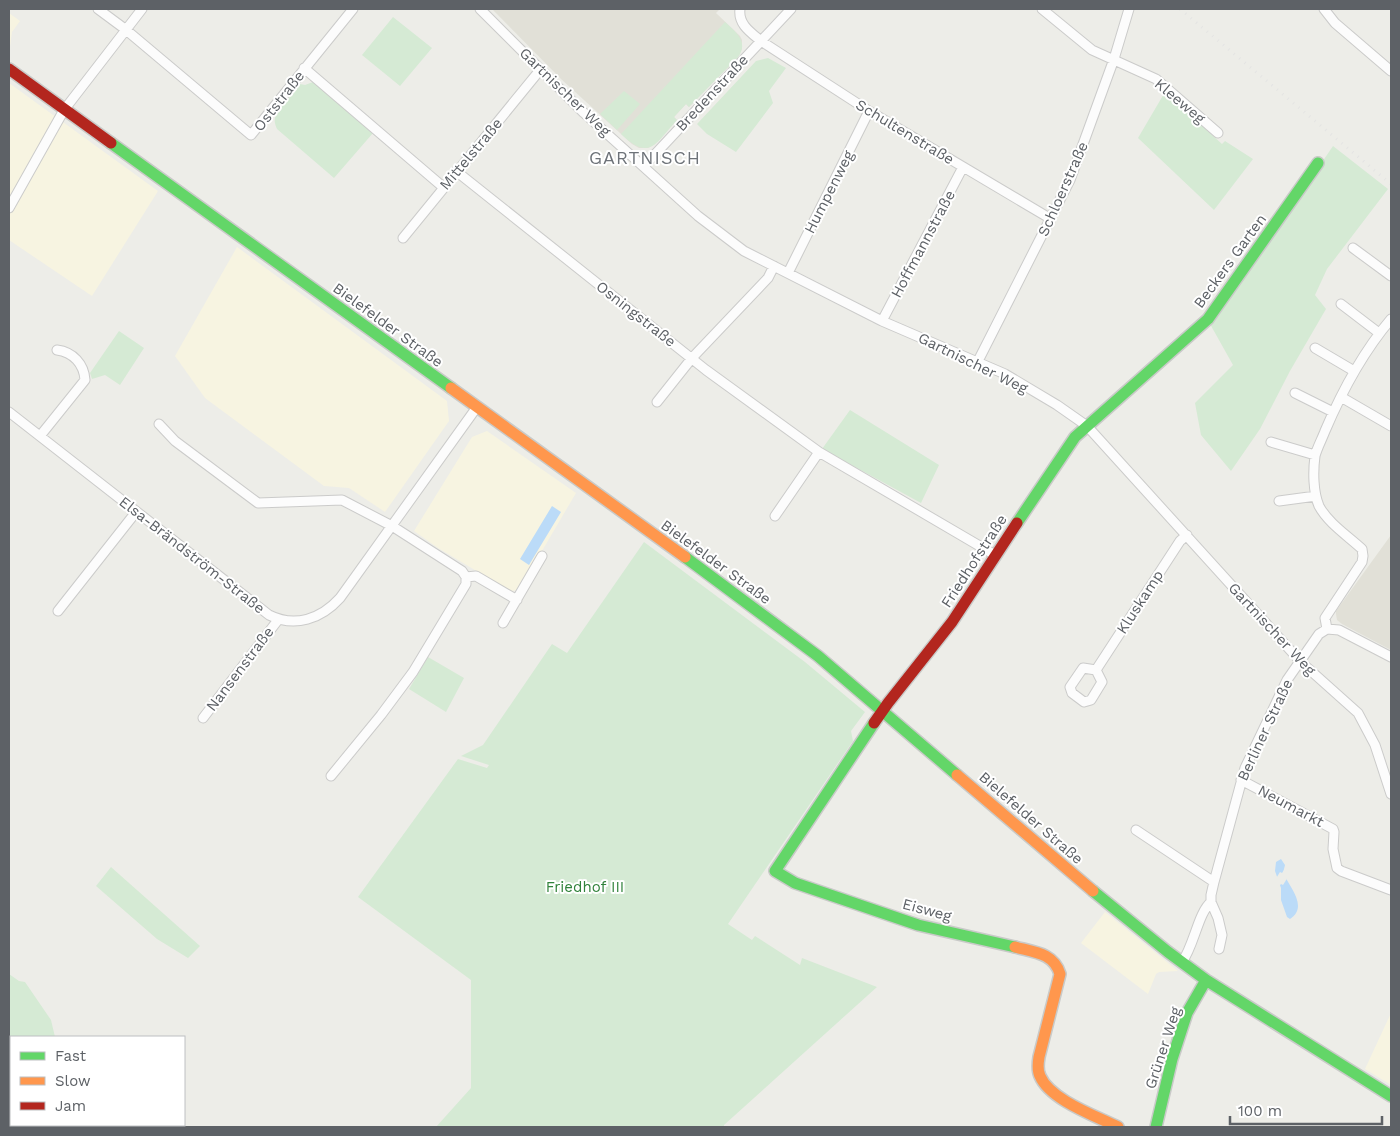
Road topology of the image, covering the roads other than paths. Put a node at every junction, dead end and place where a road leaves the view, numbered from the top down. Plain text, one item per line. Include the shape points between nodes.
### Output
1 (98, 9) edge
2 (142, 9) edge
3 (353, 9) edge
4 (480, 9) edge
5 (740, 9) edge
6 (791, 9) edge
7 (1042, 9) edge
8 (1129, 9) edge
9 (1324, 9) edge
10 (125, 30) junction
11 (760, 42) junction
12 (1114, 59) junction
13 (304, 68) junction
14 (9, 69) edge
15 (540, 70) junction
16 (1391, 71) edge
17 (64, 110) junction
18 (869, 111) junction
19 (1218, 133) dead end
20 (1318, 163) dead end
21 (644, 166) junction
22 (963, 167) junction
23 (456, 171) junction
24 (443, 187) junction
25 (9, 208) edge
26 (1051, 219) junction
27 (403, 238) dead end
28 (1353, 248) dead end
29 (774, 266) junction
30 (788, 273) junction
31 (1391, 276) edge
32 (1341, 304) dead end
33 (1391, 319) edge
34 (882, 321) junction
35 (1379, 333) junction
36 (1315, 348) dead end
37 (56, 350) dead end
38 (692, 358) junction
39 (978, 361) junction
40 (1354, 371) junction
41 (1295, 393) dead end
42 (1341, 397) junction
43 (657, 402) dead end
44 (476, 407) junction
45 (9, 412) edge
46 (1333, 412) junction
47 (159, 424) dead end
48 (1087, 426) junction
49 (1391, 426) edge
50 (40, 436) junction
51 (1271, 442) dead end
52 (820, 452) junction
53 (1315, 455) junction
54 (1316, 496) junction
55 (1279, 501) dead end
56 (136, 512) junction
57 (775, 516) dead end
58 (392, 526) junction
59 (1186, 535) junction
60 (995, 554) junction
61 (542, 556) dead end
62 (466, 577) junction
63 (516, 600) junction
64 (58, 611) dead end
65 (278, 620) junction
66 (503, 623) dead end
67 (1327, 629) junction
68 (1391, 657) edge
69 (1301, 662) junction
70 (1096, 670) dead end
71 (883, 710) junction
72 (203, 718) dead end
73 (331, 776) dead end
74 (1240, 780) junction
75 (1391, 794) edge
76 (1136, 830) dead end
77 (1214, 882) junction
78 (1391, 890) edge
79 (1211, 902) junction
80 (1219, 949) dead end
81 (1182, 962) junction
82 (1206, 980) junction
83 (1391, 1096) edge
84 (1118, 1127) edge
85 (1156, 1127) edge

1 - 10 street
2 - 10 street
3 - 13 street, Oststraße
4 - 15 street, Gartnischer Weg
5 - 11 street, Bredenstraße via 742,22
6 - 11 street, Bredenstraße
7 - 12 street via 1092,50
8 - 12 street, Schloerstraße
9 - 16 street via 1335,23
10 - 13 street, Oststraße via 251,135
10 - 17 street
11 - 18 street, Schultenstraße
11 - 21 street, Bredenstraße
12 - 19 street, Kleeweg via 1156,78
12 - 26 street, Schloerstraße via 1078,160
13 - 24 street
14 - 17 street, Bielefelder Straße
15 - 21 street, Gartnischer Weg
15 - 23 street, Mittelstraße
17 - 25 street
17 - 44 street, Bielefelder Straße
18 - 22 street, Schultenstraße
18 - 30 street, Humpenweg
20 - 48 street, Beckers Garten via 1208,319
21 - 29 street, Gartnischer Weg via 698,216 744,251
22 - 26 street, Schultenstraße
22 - 34 street, Hoffmannstraße
23 - 24 street, Mittelstraße
23 - 38 street, Osningstraße
24 - 27 street, Mittelstraße
26 - 39 street, Schloerstraße
28 - 31 street
29 - 30 street, Gartnischer Weg
29 - 38 street via 768,278
30 - 34 street, Gartnischer Weg
32 - 35 street
33 - 35 street
34 - 39 street, Gartnischer Weg
35 - 40 street
36 - 40 street
37 - 50 street via 65,351 80,362 85,370 85,380
38 - 43 street
38 - 52 street, Osningstraße
39 - 48 street, Gartnischer Weg via 1012,378
40 - 42 street
41 - 46 street
42 - 46 street
42 - 49 street
44 - 58 street, Elsa-Brändström-Straße
44 - 71 street, Bielefelder Straße via 728,588
45 - 50 street, Elsa-Brändström-Straße
46 - 53 street
47 - 58 street via 175,441 258,503 342,500
48 - 59 street, Gartnischer Weg
48 - 60 street, Friedhofstraße via 1075,437
50 - 56 street, Elsa-Brändström-Straße
51 - 53 street
52 - 57 street
52 - 60 street, Osningstraße
53 - 54 street
54 - 55 street
54 - 67 street, Berliner Straße via 1327,517 1362,549 1363,556 1325,618
56 - 64 street
56 - 65 street, Elsa-Brändström-Straße
58 - 62 street via 462,571
58 - 65 street, Elsa-Brändström-Straße via 332,607 310,619
59 - 69 street, Gartnischer Weg
59 - 70 street, Kluskamp
60 - 71 street, Friedhofstraße via 952,622
61 - 63 street
62 - 63 street via 476,576
62 - 73 street via 466,584 413,672
63 - 66 street
65 - 72 street, Nansenstraße
67 - 68 street via 1339,630
67 - 69 street, Berliner Straße via 1319,634
69 - 74 street, Berliner Straße via 1287,680
69 - 75 street, Gartnischer Weg via 1358,713 1375,745
71 - 81 street, Bielefelder Straße via 1101,898
71 - 84 street, Eisweg via 775,871 795,883 918,925 1052,958 1060,974 1039,1057 1041,1080 1060,1097
74 - 77 street, Berliner Straße
74 - 78 street, Neumarkt via 1333,829 1335,863 1341,871
76 - 77 street
77 - 79 street, Berliner Straße
79 - 80 street via 1221,927
79 - 81 street, Berliner Straße
81 - 82 street, Bielefelder Straße
82 - 83 street, Bielefelder Straße
82 - 85 street, Grüner Weg via 1187,1013

